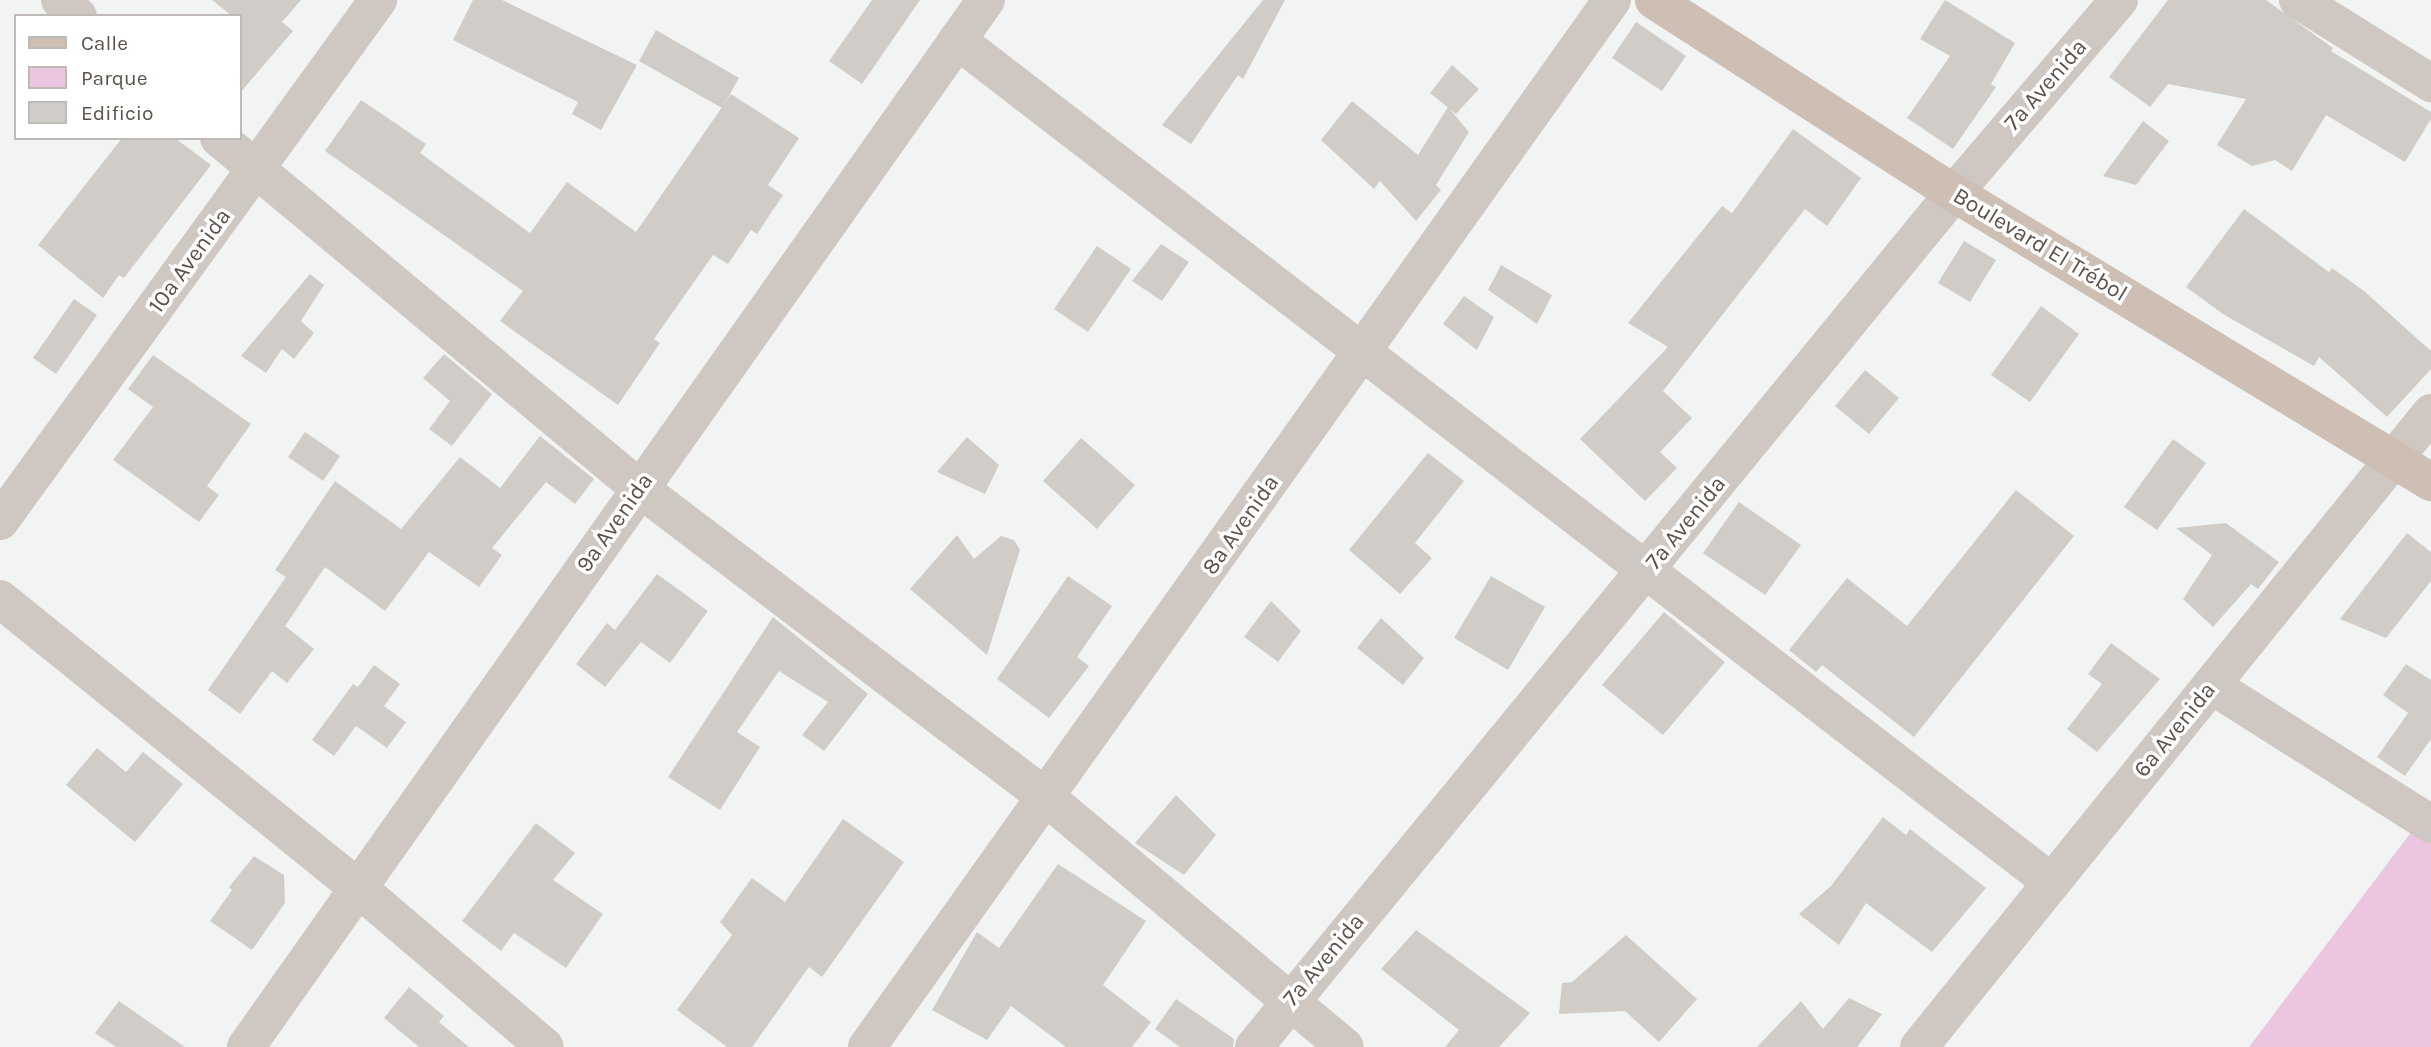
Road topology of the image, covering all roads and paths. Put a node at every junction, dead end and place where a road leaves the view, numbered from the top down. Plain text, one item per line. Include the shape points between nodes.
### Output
1 (60, 0) edge
2 (378, 0) edge
3 (986, 0) edge
4 (1612, 0) edge
5 (1654, 0) edge
6 (2119, 0) edge
7 (2298, 0) edge
8 (76, 14) edge
9 (957, 40) junction
10 (2431, 83) edge
11 (221, 140) edge
12 (256, 171) junction
13 (1954, 193) junction
14 (1363, 353) junction
15 (2431, 413) edge
16 (2394, 459) junction
17 (2431, 482) edge
18 (639, 488) junction
19 (0, 522) edge
20 (1647, 571) junction
21 (0, 599) edge
22 (2211, 685) junction
23 (1047, 798) junction
24 (2431, 824) edge
25 (2051, 882) junction
26 (358, 888) junction
27 (1287, 1003) junction
28 (246, 1047) edge
29 (545, 1047) edge
30 (867, 1047) edge
31 (1254, 1047) edge
32 (1345, 1047) edge
33 (1919, 1047) edge

1 - 8 street
2 - 12 street, 10a Avenida
3 - 9 street, 9a Avenida
4 - 14 street, 8a Avenida
5 - 13 main road, Boulevard El Trébol
6 - 13 street, 7a Avenida
7 - 10 street
9 - 14 street
9 - 18 street, 9a Avenida
11 - 12 street
12 - 18 street
12 - 19 street, 10a Avenida
13 - 16 main road, Boulevard El Trébol
13 - 20 street, 7a Avenida
14 - 20 street
14 - 23 street, 8a Avenida
15 - 16 street, 6a Avenida
16 - 17 main road, Boulevard El Trébol
16 - 22 street, 6a Avenida
18 - 23 street
18 - 26 street, 9a Avenida
20 - 25 street
20 - 27 street, 7a Avenida
21 - 26 street
22 - 24 street
22 - 25 street, 6a Avenida
23 - 27 street
23 - 30 street, 8a Avenida
25 - 33 street, 6a Avenida
26 - 28 street, 9a Avenida
26 - 29 street
27 - 31 street, 7a Avenida
27 - 32 street

